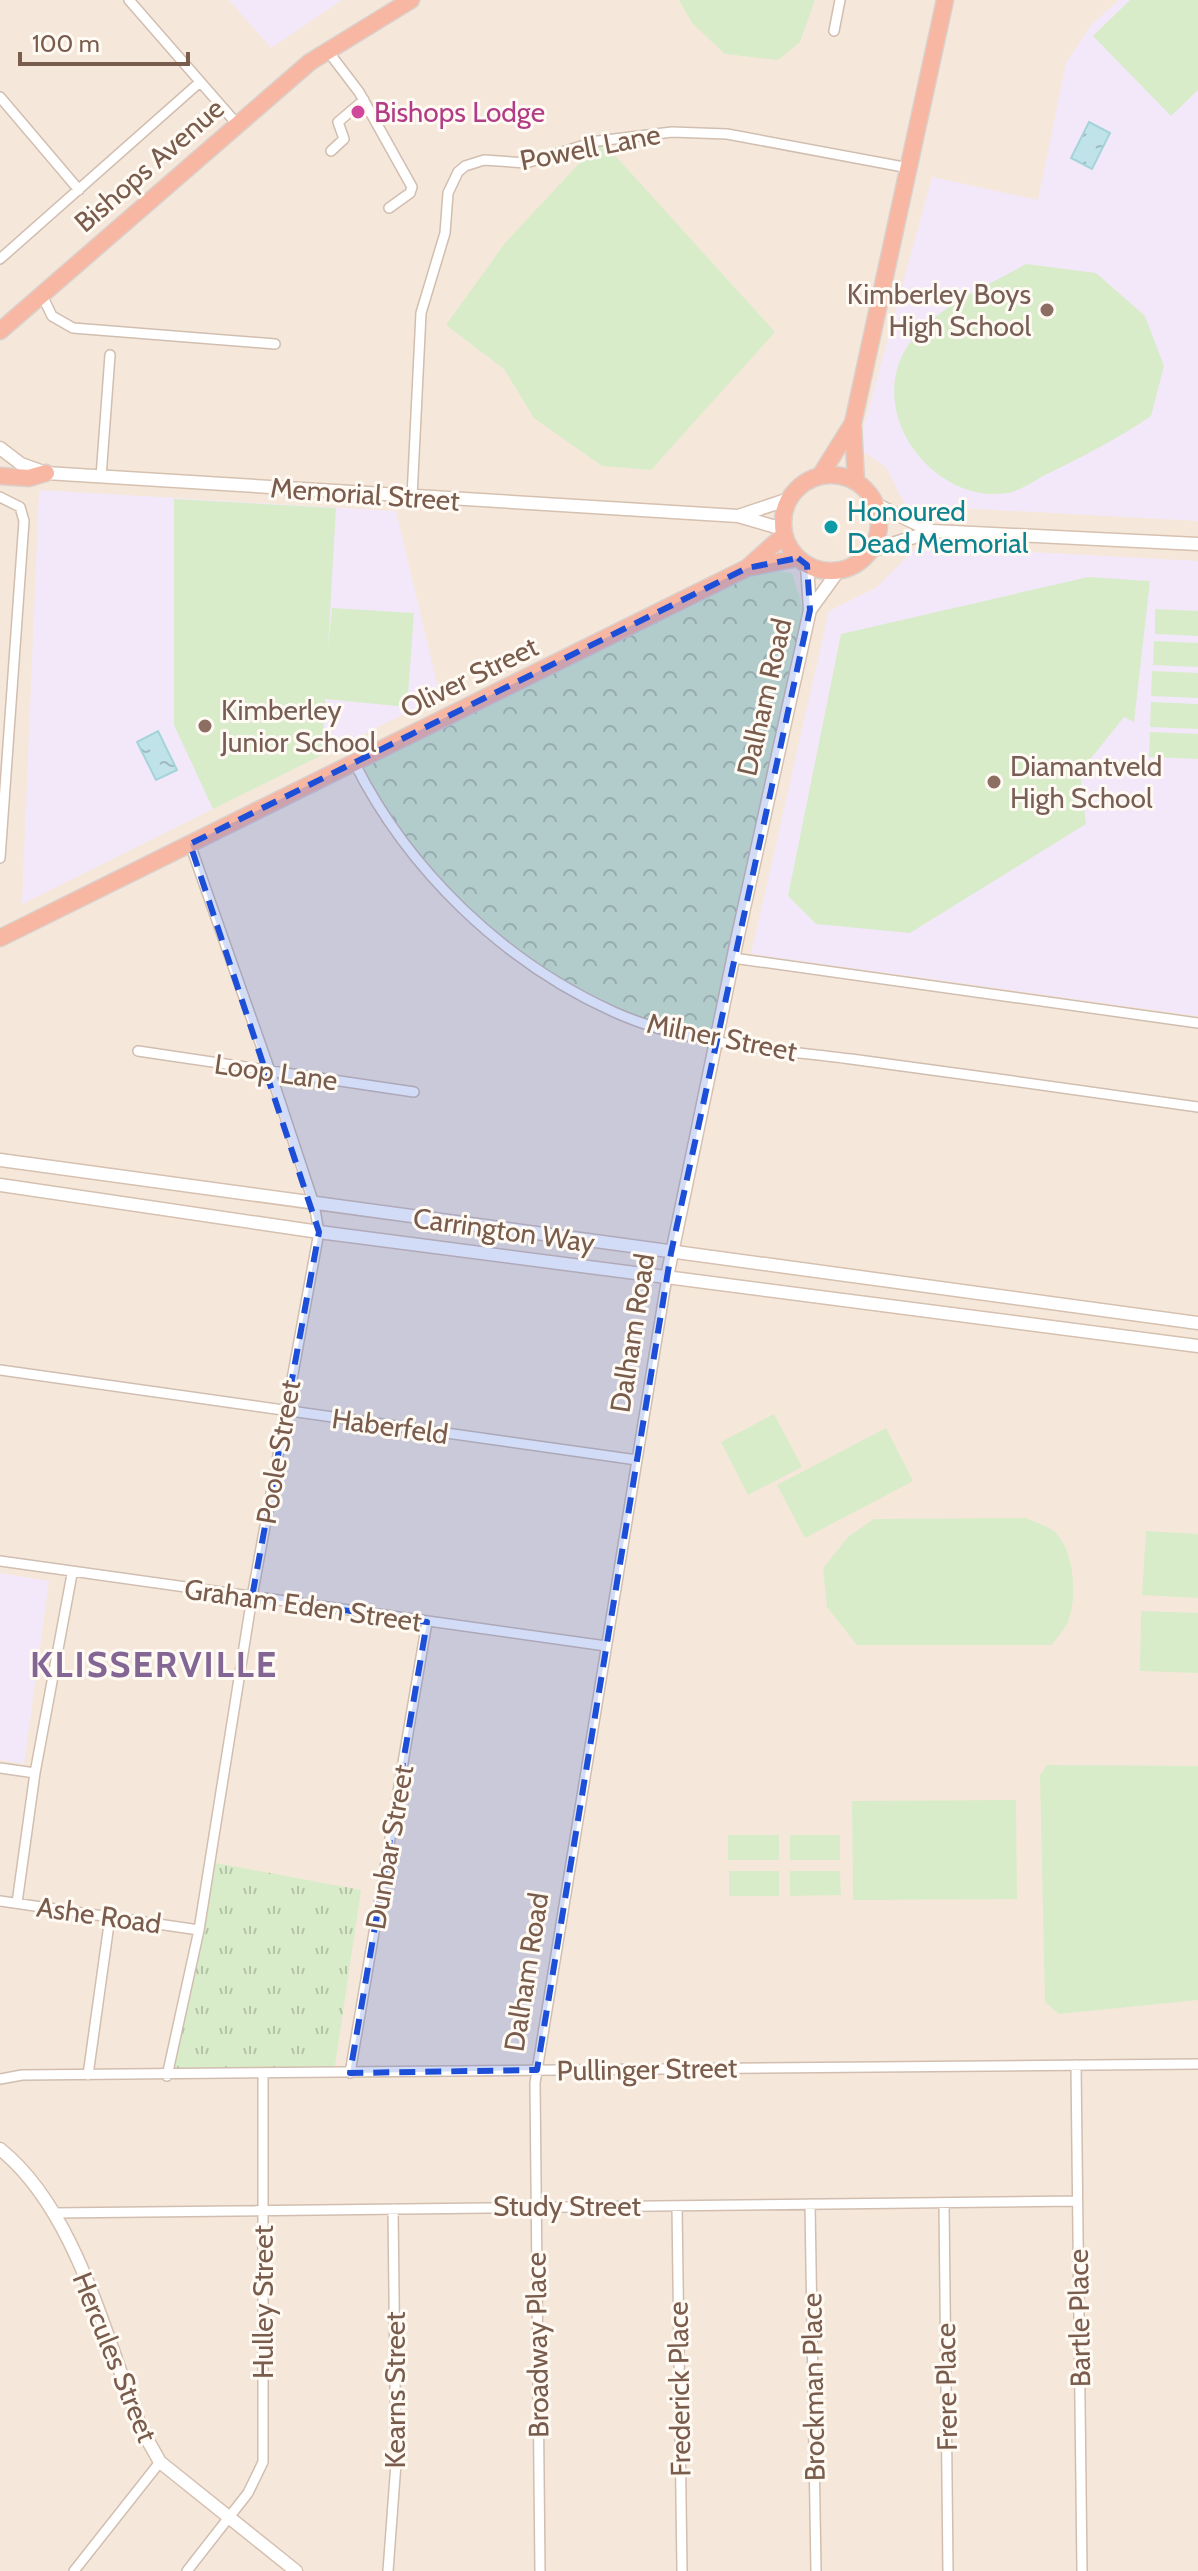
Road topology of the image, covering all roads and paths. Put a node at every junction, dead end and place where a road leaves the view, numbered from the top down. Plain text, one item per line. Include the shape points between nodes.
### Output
1 (129, 0) edge
2 (411, 0) edge
3 (840, 0) edge
4 (945, 0) edge
5 (834, 31) dead end
6 (327, 50) junction
7 (200, 82) junction
8 (0, 97) edge
9 (364, 100) junction
10 (237, 124) junction
11 (331, 151) dead end
12 (909, 168) junction
13 (79, 190) junction
14 (389, 208) dead end
15 (0, 259) edge
16 (40, 293) junction
17 (2, 326) edge
18 (275, 344) dead end
19 (110, 355) dead end
20 (853, 423) junction
21 (0, 448) edge
22 (46, 473) junction
23 (0, 476) edge
24 (820, 476) junction
25 (101, 477) junction
26 (856, 482) junction
27 (0, 497) edge
28 (412, 497) junction
29 (789, 499) junction
30 (875, 504) junction
31 (738, 516) junction
32 (933, 531) junction
33 (784, 532) junction
34 (1198, 544) edge
35 (870, 551) junction
36 (803, 561) junction
37 (747, 568) junction
38 (839, 570) junction
39 (810, 610) junction
40 (353, 760) junction
41 (190, 844) junction
42 (0, 858) edge
43 (0, 938) edge
44 (733, 958) junction
45 (1198, 1023) edge
46 (715, 1041) junction
47 (138, 1051) dead end
48 (270, 1071) junction
49 (414, 1092) dead end
50 (1198, 1107) edge
51 (0, 1160) edge
52 (0, 1185) edge
53 (314, 1204) junction
54 (319, 1232) junction
55 (671, 1253) junction
56 (667, 1277) junction
57 (1198, 1323) edge
58 (1198, 1346) edge
59 (0, 1370) edge
60 (284, 1411) junction
61 (637, 1460) junction
62 (0, 1561) edge
63 (72, 1574) junction
64 (252, 1597) junction
65 (427, 1622) junction
66 (606, 1646) junction
67 (0, 1768) edge
68 (35, 1773) junction
69 (0, 1901) edge
70 (17, 1903) junction
71 (110, 1917) junction
72 (199, 1930) junction
73 (1198, 2064) edge
74 (1076, 2065) junction
75 (537, 2070) junction
76 (350, 2073) junction
77 (88, 2075) junction
78 (263, 2075) junction
79 (167, 2076) junction
80 (0, 2079) edge
81 (0, 2149) edge
82 (1077, 2201) junction
83 (810, 2204) junction
84 (944, 2204) junction
85 (536, 2205) junction
86 (677, 2206) junction
87 (263, 2208) junction
88 (393, 2209) junction
89 (56, 2213) junction
90 (160, 2462) junction
91 (229, 2518) junction
92 (74, 2571) edge
93 (187, 2571) edge
94 (296, 2571) edge
95 (388, 2571) edge
96 (540, 2571) edge
97 (682, 2571) edge
98 (816, 2571) edge
99 (948, 2571) edge
100 (1082, 2571) edge

1 - 7 street
2 - 6 highway, Bishops Avenue
3 - 5 street
4 - 12 highway
6 - 9 street
6 - 10 highway, Bishops Avenue
7 - 10 street
7 - 13 street
8 - 13 street
9 - 11 street via 338,122 344,139
9 - 14 street via 412,187
10 - 16 highway, Bishops Avenue
12 - 20 highway
12 - 28 street, Powell Lane via 727,134 672,132 598,141 526,163 484,160 465,166 448,193 445,233 423,302
13 - 15 street
16 - 17 highway, Bishops Avenue
16 - 18 street via 52,316 73,328
19 - 25 street
20 - 24 highway
20 - 26 highway
21 - 22 street, Memorial Street via 21,464
22 - 23 highway
22 - 25 street, Memorial Street
24 - 26 highway
24 - 29 highway via 800,485
25 - 28 street, Memorial Street
26 - 30 highway
27 - 42 street via 20,507 24,521
28 - 31 street, Memorial Street
29 - 31 street, Memorial Street
29 - 33 highway
30 - 32 street
30 - 35 highway via 878,533
31 - 33 street, Memorial Street
32 - 34 street
32 - 35 street
33 - 36 highway
33 - 37 highway, Oliver Street
35 - 38 highway
36 - 37 highway, Oliver Street
36 - 38 highway
36 - 39 street, Dalham Road
37 - 40 highway, Oliver Street
38 - 39 street, Dalham Road
39 - 44 street, Dalham Road
40 - 41 highway, Oliver Street
40 - 46 street, Milner Street via 408,850 507,947 614,1012
41 - 43 highway, Oliver Street
41 - 48 street, Poole Street
44 - 45 street
44 - 46 street, Dalham Road
46 - 50 street, Milner Street
46 - 55 street, Dalham Road
47 - 48 street, Loop Lane
48 - 49 street, Loop Lane
48 - 53 street, Poole Street
51 - 53 street, Carrington Way
52 - 54 street, Carrington Way
53 - 54 street, Poole Street
53 - 55 street, Carrington Way
54 - 56 street, Carrington Way
54 - 60 street, Poole Street
55 - 56 street, Dalham Road
55 - 57 street, Carrington Way
56 - 58 street, Carrington Way
56 - 61 street, Dalham Road
59 - 60 street, Haberfeld
60 - 61 street, Haberfeld
60 - 64 street, Poole Street
61 - 66 street, Dalham Road
62 - 63 street, Graham Eden Street
63 - 64 street, Graham Eden Street
63 - 68 street
64 - 65 street, Graham Eden Street
64 - 72 street, Poole Street
65 - 66 street, Graham Eden Street
65 - 76 street, Dunbar Street
66 - 75 street, Dalham Road
67 - 68 street
68 - 70 street
69 - 70 street, Ashe Road
70 - 71 street, Ashe Road
71 - 72 street, Ashe Road
71 - 77 street
72 - 79 street, Poole Street
73 - 74 street, Pullinger Street
74 - 75 street, Pullinger Street
74 - 82 street, Bartle Place
75 - 76 street, Pullinger Street
75 - 85 street, Broadway Place
76 - 78 street, Pullinger Street
77 - 79 street, Pullinger Street
77 - 80 street, Pullinger Street
78 - 79 street, Pullinger Street
78 - 87 street, Hulley Street
81 - 89 street, Hercules Street via 31,2177
82 - 84 street, Study Street
82 - 100 street, Bartle Place
83 - 84 street, Study Street
83 - 86 street, Study Street
83 - 98 street, Brockman Place
84 - 99 street, Frere Place
85 - 86 street, Study Street
85 - 88 street, Study Street
85 - 96 street, Broadway Place
86 - 97 street, Frederick Place
87 - 88 street, Study Street
87 - 89 street, Study Street
87 - 91 street, Hulley Street via 263,2462 255,2483
88 - 95 street, Kearns Street via 396,2463
89 - 90 street, Hercules Street via 143,2432
90 - 91 street, Hercules Street
90 - 92 street
91 - 93 street, Hulley Street
91 - 94 street, Hercules Street

